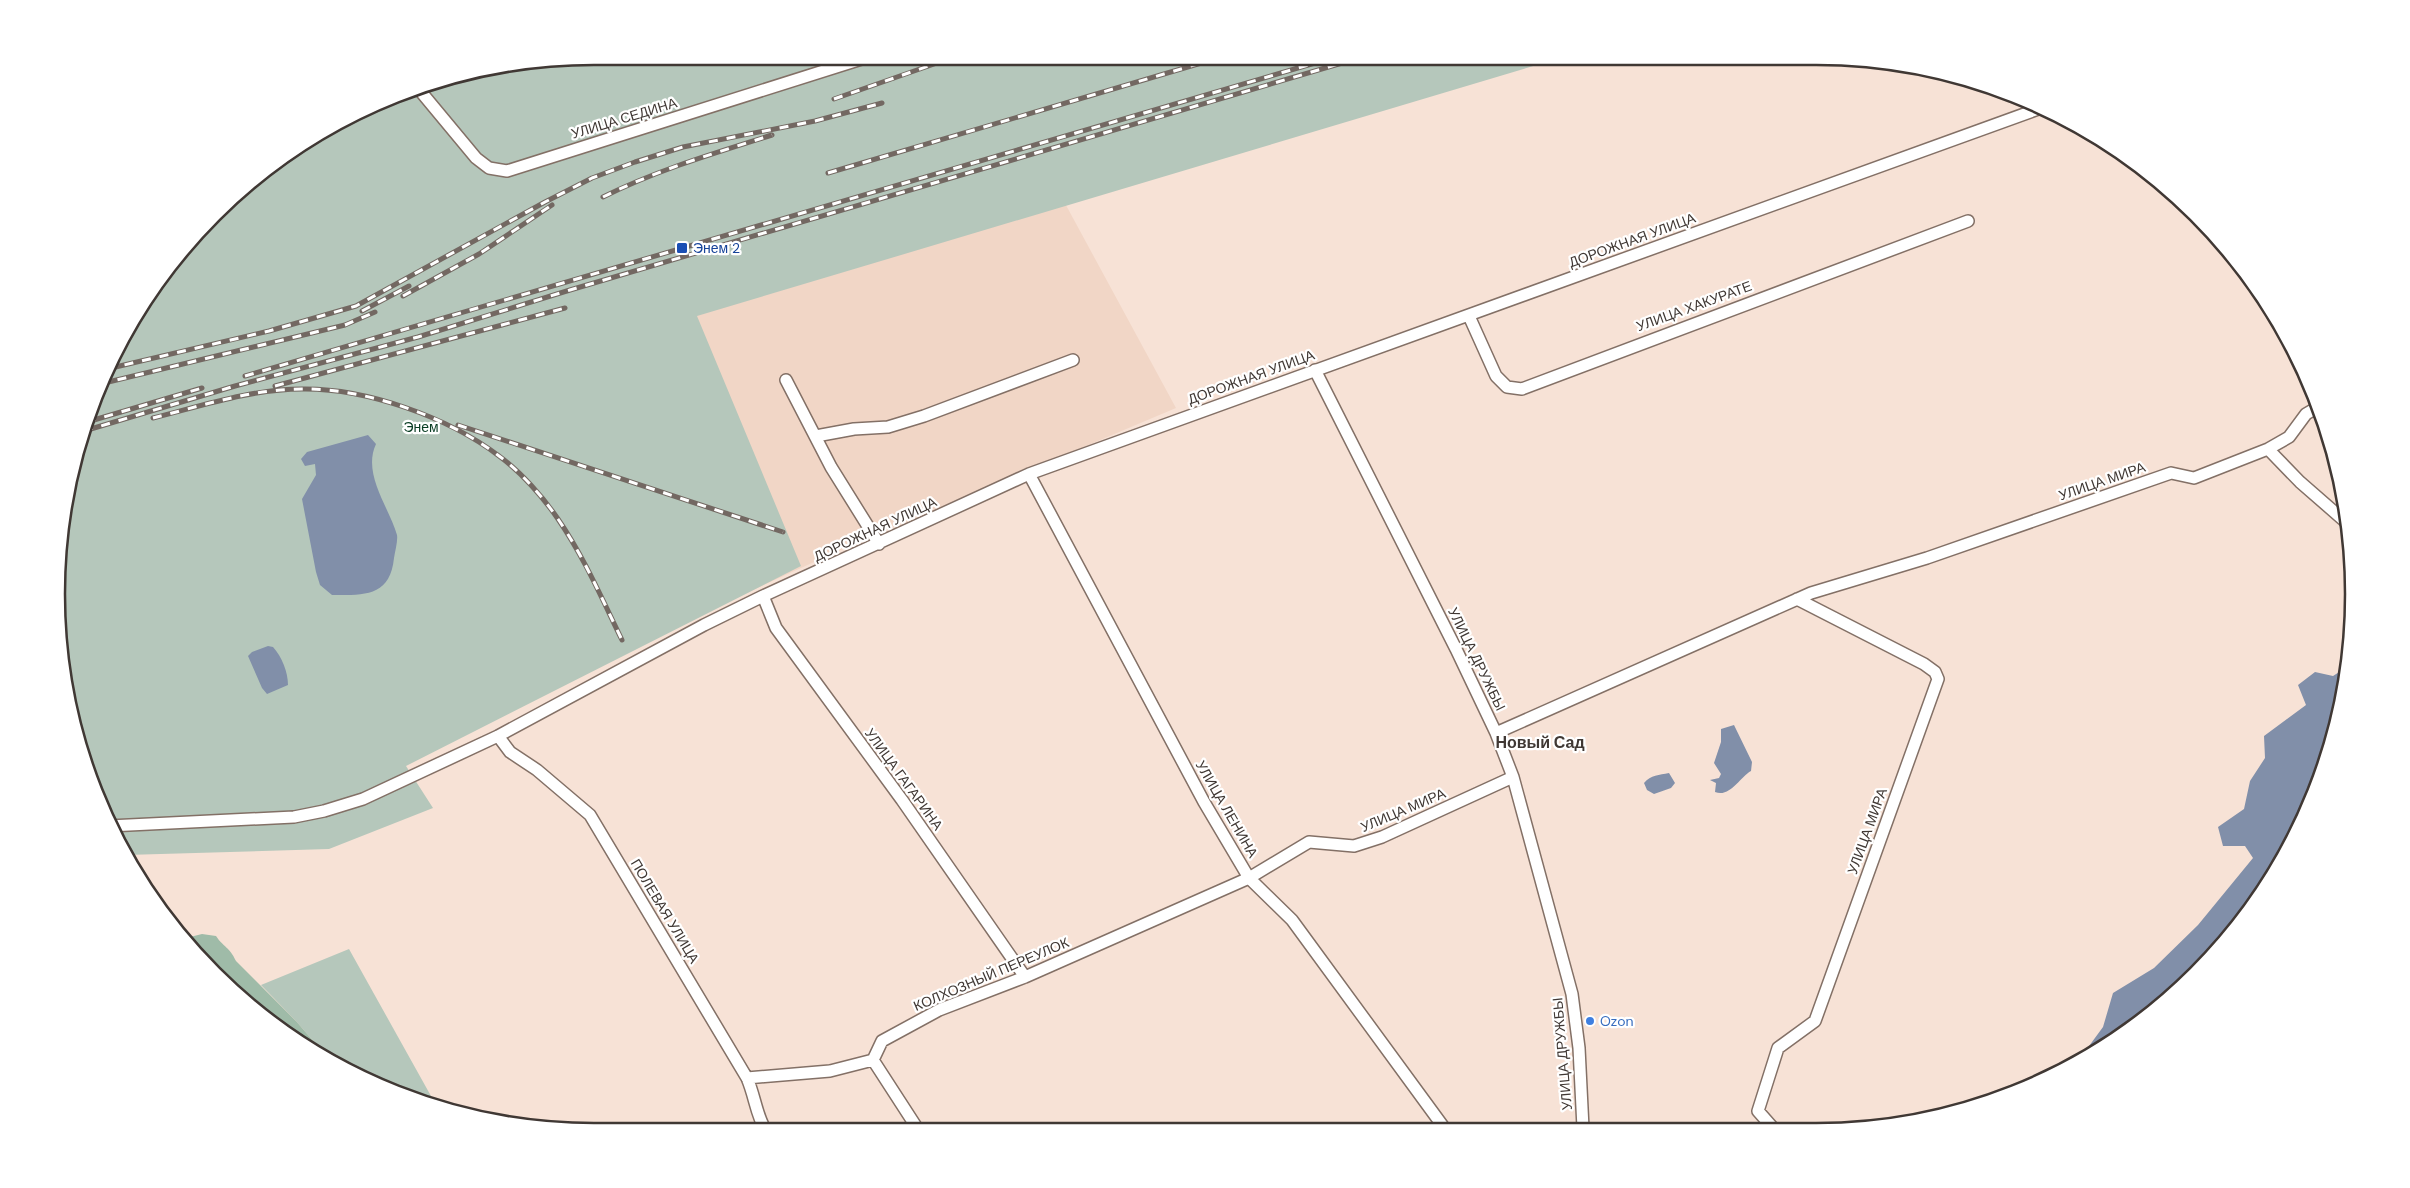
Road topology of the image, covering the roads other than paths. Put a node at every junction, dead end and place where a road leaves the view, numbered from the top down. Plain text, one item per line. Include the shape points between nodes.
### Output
1 (843, 65) edge
2 (422, 94) edge
3 (2032, 111) edge
4 (1968, 221) dead end
5 (1470, 316) junction
6 (1073, 360) dead end
7 (1315, 370) junction
8 (786, 380) dead end
9 (2312, 411) edge
10 (816, 436) junction
11 (2268, 449) junction
12 (1029, 474) junction
13 (2338, 515) edge
14 (879, 544) junction
15 (762, 596) junction
16 (1797, 599) junction
17 (1496, 733) junction
18 (498, 736) junction
19 (1513, 777) junction
20 (119, 826) edge
21 (1249, 878) junction
22 (1025, 977) junction
23 (873, 1060) junction
24 (747, 1078) junction
25 (761, 1123) edge
26 (914, 1123) edge
27 (1441, 1123) edge
28 (1583, 1123) edge
29 (1769, 1123) edge

1 - 2 street, УЛИЦА СЕДИНА via 507,171 489,168 476,158
3 - 5 street, ДОРОЖНАЯ УЛИЦА
4 - 5 street, УЛИЦА ХАКУРАТЕ via 1522,388 1506,387 1496,376
5 - 7 street, ДОРОЖНАЯ УЛИЦА
6 - 10 street via 888,427
7 - 12 street, ДОРОЖНАЯ УЛИЦА
7 - 17 street, УЛИЦА ДРУЖБЫ
8 - 10 street
9 - 11 street, УЛИЦА МИРА via 2289,437
10 - 14 street
11 - 13 street
11 - 16 street, УЛИЦА МИРА via 2194,478 2171,473 1927,558
12 - 14 street, ДОРОЖНАЯ УЛИЦА
12 - 21 street, УЛИЦА ЛЕНИНА via 1204,802
14 - 15 street, ДОРОЖНАЯ УЛИЦА
15 - 18 street, ДОРОЖНАЯ УЛИЦА
15 - 22 street, УЛИЦА ГАГАРИНА via 776,628 902,800
16 - 17 street, УЛИЦА МИРА
16 - 29 street, УЛИЦА МИРА via 1924,664 1935,672 1938,679 1816,1021 1778,1048 1758,1111
17 - 19 street, УЛИЦА ДРУЖБЫ
18 - 20 street, ДОРОЖНАЯ УЛИЦА via 363,799 324,811 294,817
18 - 24 street, ПОЛЕВАЯ УЛИЦА via 510,752 537,770 590,815
19 - 21 street, УЛИЦА МИРА via 1382,837 1354,846 1309,842
19 - 28 street, УЛИЦА ДРУЖБЫ via 1572,994
21 - 22 street, КОЛХОЗНЫЙ ПЕРЕУЛОК
21 - 27 street, УЛИЦА ЛЕНИНА via 1292,920
22 - 23 street, КОЛХОЗНЫЙ ПЕРЕУЛОК via 931,1014 882,1041
23 - 24 street via 830,1071
23 - 26 street
24 - 25 street, ПОЛЕВАЯ УЛИЦА

